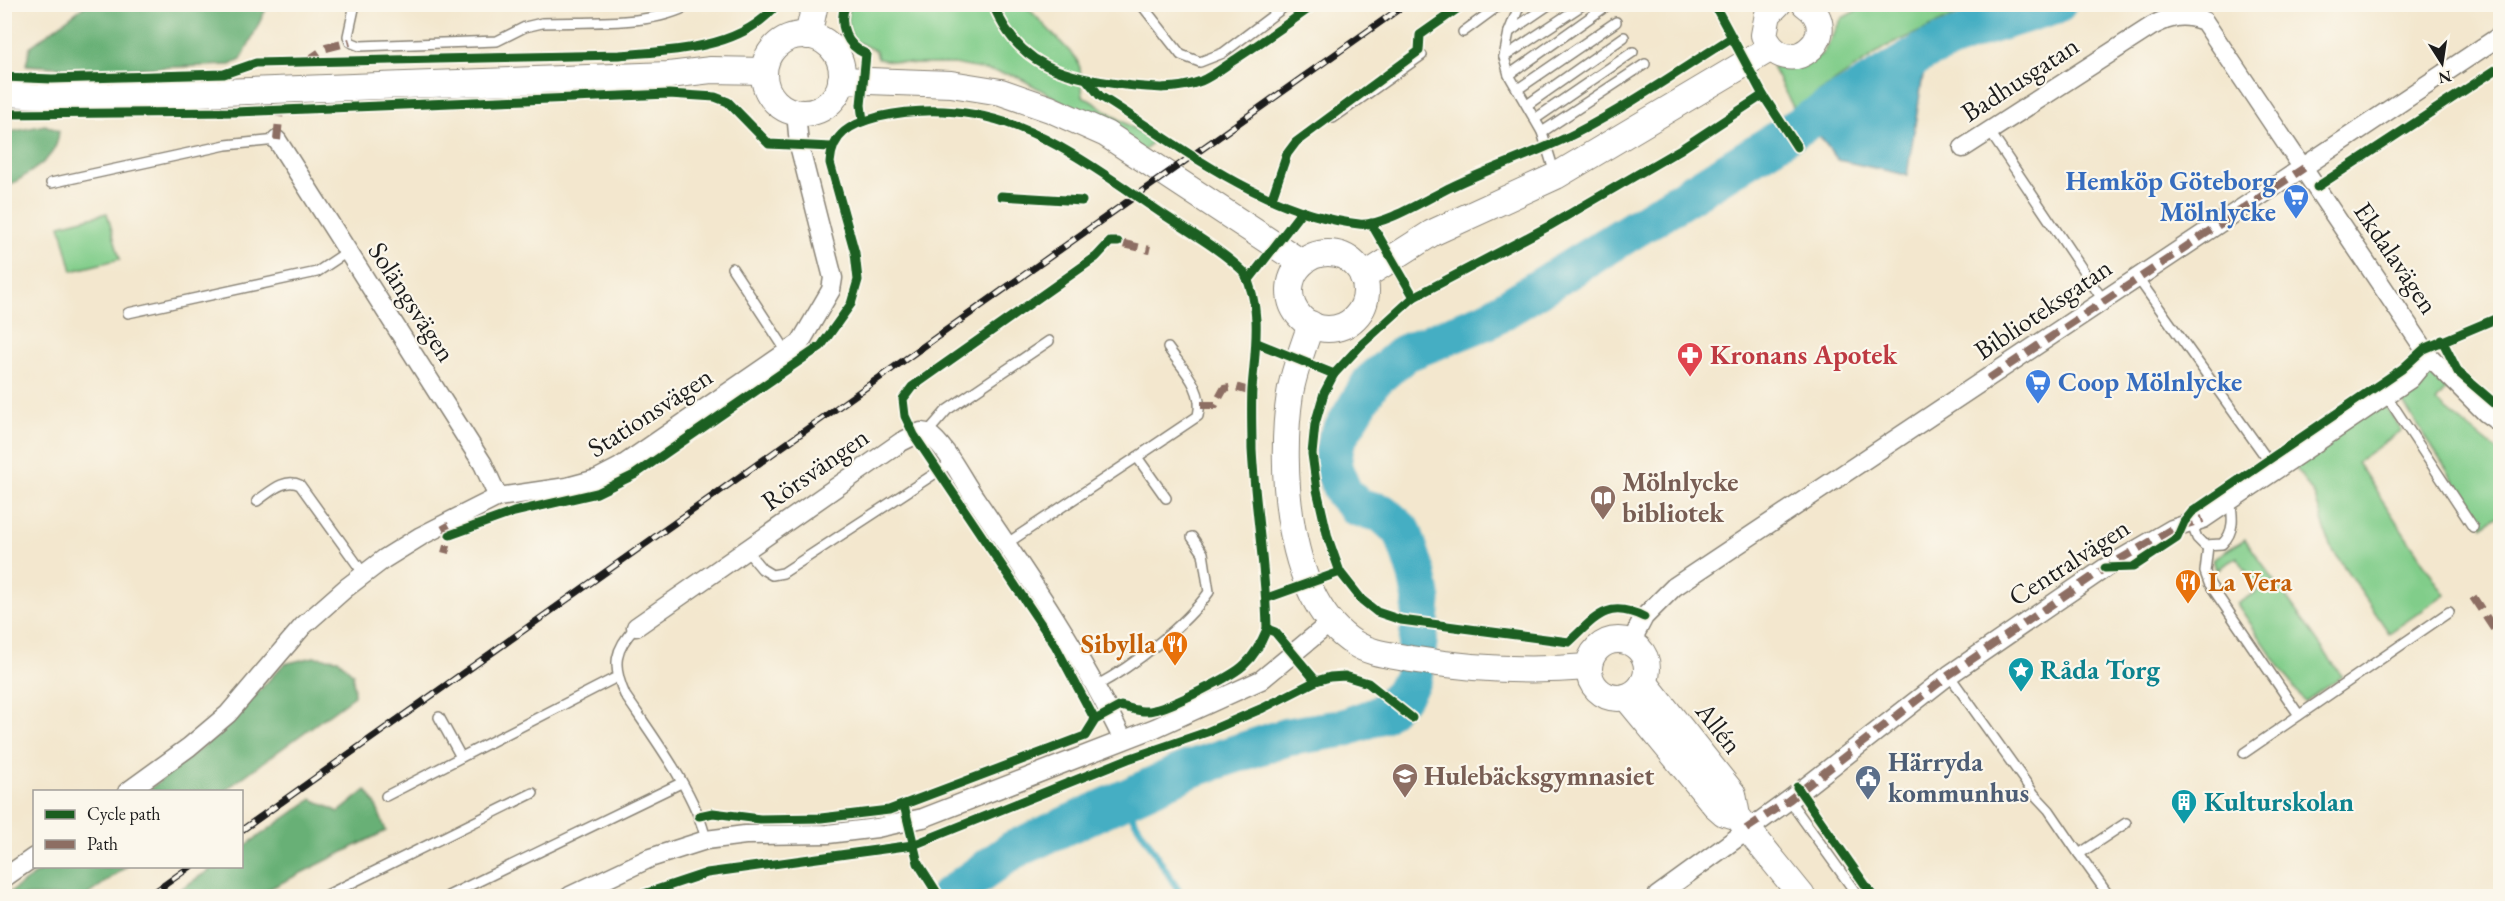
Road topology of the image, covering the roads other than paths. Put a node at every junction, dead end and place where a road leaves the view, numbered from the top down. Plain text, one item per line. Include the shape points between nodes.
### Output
1 (355, 4) edge
2 (692, 4) edge
3 (815, 4) edge
4 (1141, 4) edge
5 (1288, 4) edge
6 (1501, 4) edge
7 (1520, 4) edge
8 (1550, 4) edge
9 (1584, 4) edge
10 (1609, 4) edge
11 (1778, 5) edge
12 (1820, 9) edge
13 (1616, 22) dead end
14 (1462, 32) dead end
15 (1509, 32) junction
16 (808, 36) junction
17 (2500, 36) edge
18 (1624, 37) dead end
19 (1771, 48) junction
20 (1633, 52) dead end
21 (1422, 55) dead end
22 (1504, 57) junction
23 (1645, 64) dead end
24 (764, 71) junction
25 (1509, 75) junction
26 (841, 80) junction
27 (1518, 89) junction
28 (4, 93) edge
29 (1527, 105) junction
30 (796, 112) junction
31 (1333, 118) dead end
32 (1535, 119) junction
33 (1542, 132) junction
34 (1990, 132) junction
35 (277, 140) joint
36 (1963, 148) dead end
37 (2304, 168) junction
38 (1556, 176) junction
39 (51, 183) dead end
40 (347, 252) junction
41 (1302, 263) junction
42 (732, 268) dead end
43 (1364, 277) junction
44 (2137, 277) junction
45 (2103, 300) junction
46 (128, 313) dead end
47 (1311, 324) junction
48 (1049, 341) dead end
49 (1168, 348) dead end
50 (787, 352) junction
51 (2429, 356) junction
52 (2386, 395) junction
53 (2500, 423) edge
54 (927, 433) junction
55 (1137, 457) junction
56 (951, 463) junction
57 (2275, 470) junction
58 (498, 497) junction
59 (1166, 498) dead end
60 (2230, 500) junction
61 (257, 501) dead end
62 (2202, 519) junction
63 (2473, 527) dead end
64 (1192, 537) dead end
65 (1006, 544) junction
66 (2208, 546) junction
67 (746, 550) junction
68 (364, 574) junction
69 (2450, 612) dead end
70 (1331, 622) junction
71 (636, 627) joint
72 (1631, 642) junction
73 (1588, 667) junction
74 (1949, 675) junction
75 (617, 677) junction
76 (1096, 686) junction
77 (1635, 690) junction
78 (2299, 715) junction
79 (439, 717) dead end
80 (1123, 740) junction
81 (2244, 753) dead end
82 (461, 757) junction
83 (681, 783) junction
84 (130, 790) edge
85 (533, 793) dead end
86 (386, 796) dead end
87 (1789, 800) junction
88 (1742, 822) junction
89 (2126, 823) dead end
90 (706, 840) junction
91 (2079, 854) junction
92 (33, 858) edge
93 (4, 878) edge
94 (345, 886) junction
95 (325, 897) edge
96 (350, 897) edge
97 (448, 897) edge
98 (570, 897) edge
99 (1657, 897) edge
100 (1802, 897) edge
101 (1858, 897) edge
102 (2109, 897) edge

1 - 2 lane via 348,36 350,42 360,46 497,41 542,23 654,18
3 - 16 street
4 - 5 lane via 1181,56 1200,62 1223,53
6 - 14 lane
7 - 15 lane
8 - 15 lane
9 - 22 lane
10 - 25 lane
11 - 19 street via 1768,14 1764,28
12 - 19 street via 1819,34 1806,53 1784,56
13 - 27 lane
15 - 22 lane
16 - 24 street via 792,37 778,44
16 - 26 street via 822,40 834,51
17 - 37 street, Biblioteksgatan
18 - 29 lane
19 - 38 street
20 - 32 lane
21 - 31 lane
22 - 25 lane
23 - 33 lane
24 - 28 street via 711,70 669,75 159,95
24 - 30 street via 772,98
25 - 27 lane
26 - 30 street via 836,94 825,105
26 - 41 street via 951,84 1001,92 1050,110 1106,134
27 - 29 lane
29 - 32 lane
30 - 50 street, Stationsvägen via 799,145 833,278 816,318 800,343
32 - 33 lane
33 - 38 lane
34 - 36 street, Badhusgatan
34 - 37 street, Badhusgatan via 2152,26 2182,15 2204,21 2212,28
34 - 45 lane
35 - 39 lane via 215,147
35 - 40 street, Solängsvägen
37 - 44 street, Biblioteksgatan
37 - 51 street, Ekdalavägen
38 - 43 street via 1432,233
40 - 46 lane via 317,272
40 - 58 street, Solängsvägen via 483,464
41 - 43 street via 1320,254 1340,255 1350,259
41 - 47 street via 1291,284 1290,296 1298,312
42 - 50 lane
43 - 47 street via 1363,306 1354,319 1341,327
44 - 45 street, Biblioteksgatan
44 - 57 lane
45 - 72 street, Biblioteksgatan via 1674,587 1644,617
47 - 70 street via 1290,392 1285,461 1291,527 1298,555
48 - 54 lane via 946,410
49 - 55 lane via 1198,391 1198,416
50 - 58 street, Stationsvägen via 597,479
51 - 52 street, Centralvägen via 2410,379
51 - 53 street, Ekdalavägen
52 - 57 street, Centralvägen
52 - 63 lane
54 - 56 street
54 - 67 street, Rörsvängen via 901,442
55 - 59 lane
55 - 65 lane
56 - 65 street
56 - 67 lane via 783,573 772,575 762,569
57 - 60 street, Centralvägen
58 - 68 street, Stationsvägen via 421,536
60 - 62 street, Centralvägen
60 - 66 lane via 2233,518 2229,538 2222,544
61 - 68 lane via 283,483 300,485
62 - 66 lane via 2194,530 2197,538
62 - 74 street, Centralvägen via 2172,529 2105,568
64 - 76 lane via 1203,553 1209,592 1194,612
65 - 76 street
66 - 78 lane via 2205,572 2210,583
67 - 71 street, Rörsvängen
68 - 84 street, Stationsvägen via 303,626 228,714
69 - 78 lane
70 - 73 street via 1355,644 1391,655 1455,666
70 - 80 street via 1261,680
71 - 75 lane, Rörsvängen via 619,650
72 - 73 street via 1620,639 1603,643 1594,651
72 - 77 street via 1646,660 1647,671
73 - 77 street via 1599,692 1610,697
74 - 87 street, Centralvägen
74 - 91 lane
75 - 82 lane
75 - 83 lane
76 - 80 street
77 - 88 street, Allén via 1715,805
78 - 81 lane
79 - 82 lane
80 - 90 street via 908,822 828,834 745,835
82 - 86 lane
83 - 90 lane via 699,816
83 - 97 lane
85 - 94 lane
87 - 88 street, Centralvägen
87 - 101 lane
88 - 99 street, Centralvägen
88 - 100 street, Allén
89 - 91 lane
90 - 98 street via 650,858
91 - 102 lane
92 - 93 street
94 - 95 lane
94 - 96 lane

